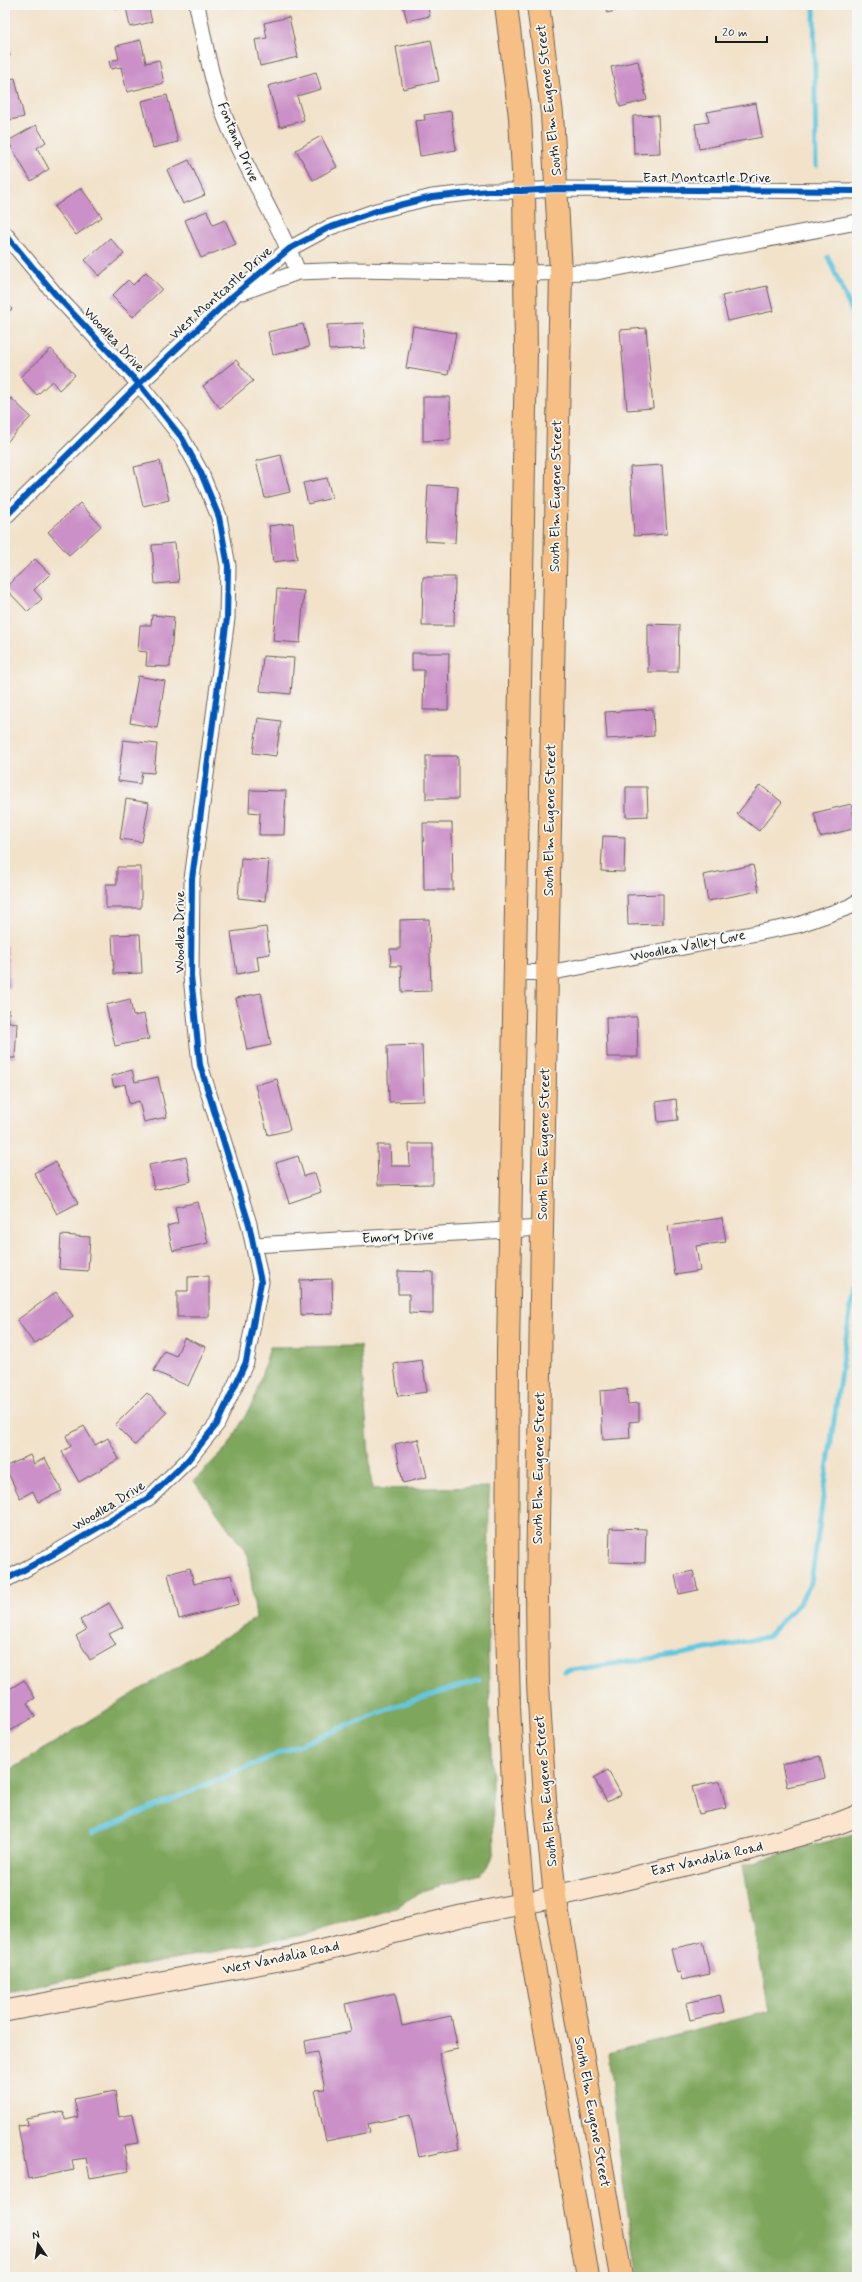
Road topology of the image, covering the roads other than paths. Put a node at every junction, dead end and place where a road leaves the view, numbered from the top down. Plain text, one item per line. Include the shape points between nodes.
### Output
1 (197, 5) edge
2 (506, 5) edge
3 (538, 5) edge
4 (558, 189) junction
5 (524, 191) junction
6 (857, 191) edge
7 (857, 222) edge
8 (5, 234) edge
9 (289, 249) junction
10 (298, 272) junction
11 (561, 272) junction
12 (524, 273) junction
13 (234, 295) junction
14 (139, 384) junction
15 (5, 517) edge
16 (857, 902) edge
17 (515, 972) junction
18 (548, 973) junction
19 (542, 1228) junction
20 (510, 1231) junction
21 (254, 1245) junction
22 (5, 1580) edge
23 (857, 1816) edge
24 (555, 1896) junction
25 (523, 1902) junction
26 (5, 2011) edge
27 (588, 2277) edge
28 (621, 2277) edge

1 - 9 street, Fontana Drive via 223,111 251,178
2 - 5 main road via 520,117
3 - 4 main road, South Elm Eugene Street via 552,114
4 - 5 street, West Montcastle Drive
4 - 6 street, East Montcastle Drive
4 - 11 main road, South Elm Eugene Street
5 - 9 street, West Montcastle Drive via 488,191 418,201 376,211 328,228
5 - 12 main road
7 - 11 street via 597,272
8 - 14 street, Woodlea Drive via 55,294
9 - 10 street, Fontana Drive
9 - 13 street, West Montcastle Drive
10 - 12 street, West Montcastle Drive via 352,270
10 - 13 street, West Montcastle Drive
11 - 12 street, West Montcastle Drive
11 - 18 main road, South Elm Eugene Street
12 - 17 main road via 526,360
13 - 14 street, West Montcastle Drive
14 - 15 street, West Montcastle Drive
14 - 21 street, Woodlea Drive via 182,438 201,473 219,517 228,566 227,618 192,879 191,976 200,1065
16 - 18 street, Woodlea Valley Cove via 798,925
17 - 18 street, Woodlea Valley Cove
17 - 20 main road
18 - 19 main road, South Elm Eugene Street
19 - 20 street, Emory Drive
19 - 24 main road, South Elm Eugene Street via 538,1669 545,1800
20 - 21 street, Emory Drive
20 - 25 main road via 508,1630 513,1783
21 - 22 street, Woodlea Drive via 261,1282 246,1362 217,1424 188,1460 150,1497
23 - 24 main road, East Vandalia Road via 829,1827 747,1850
24 - 25 main road, West Vandalia Road
24 - 28 main road, South Elm Eugene Street
25 - 26 main road, West Vandalia Road via 295,1957
25 - 27 main road

